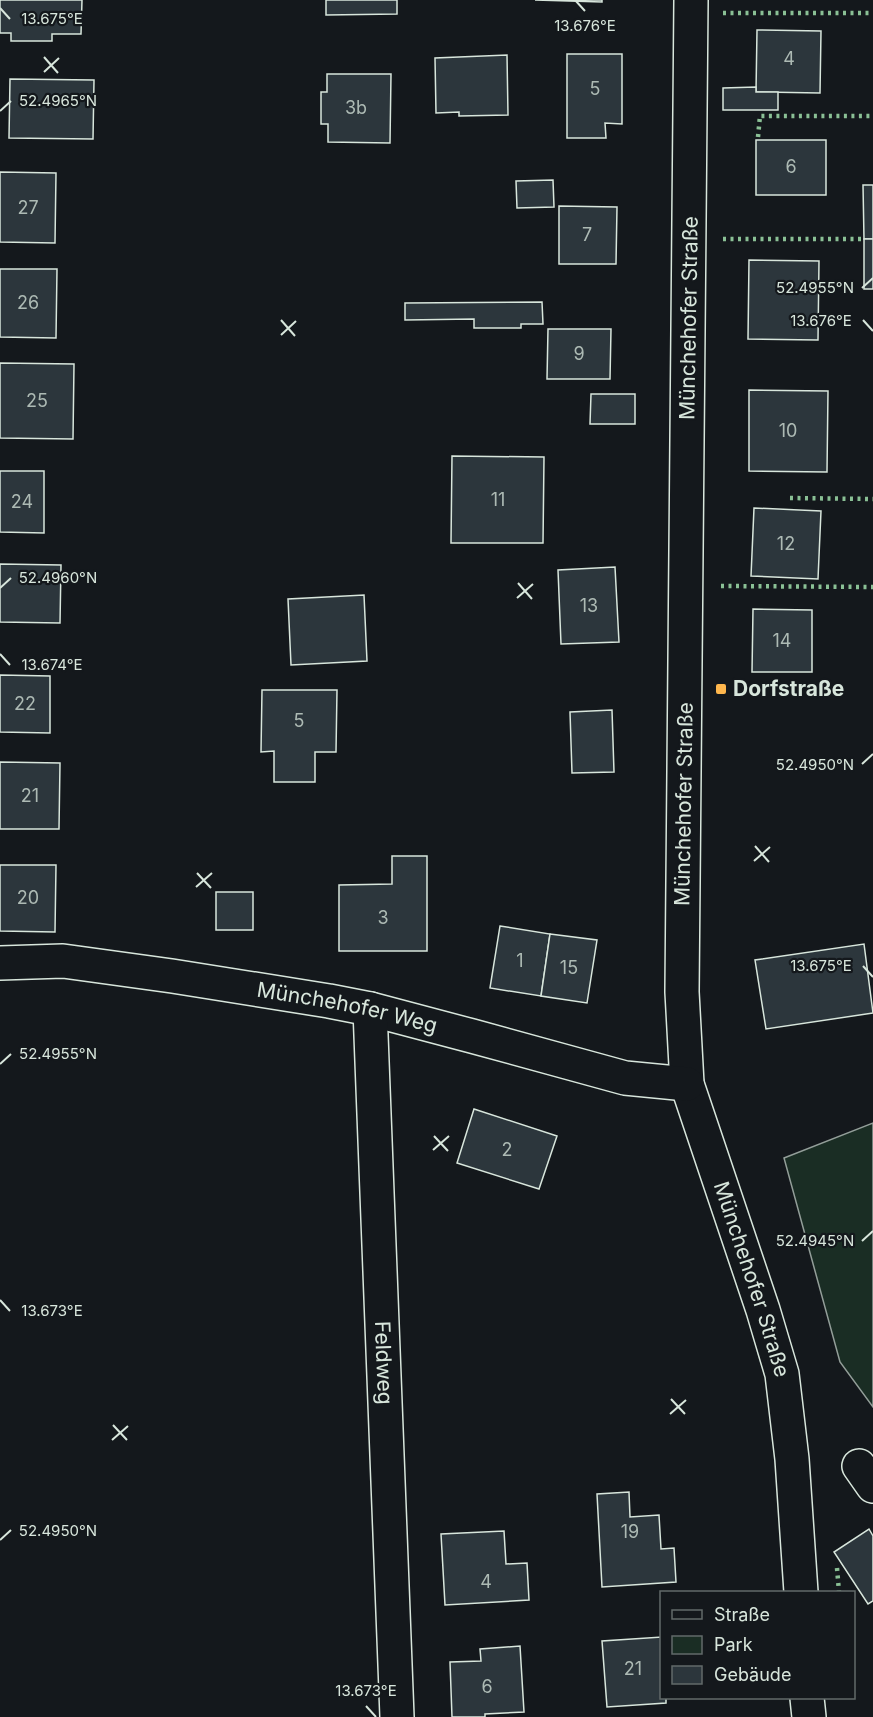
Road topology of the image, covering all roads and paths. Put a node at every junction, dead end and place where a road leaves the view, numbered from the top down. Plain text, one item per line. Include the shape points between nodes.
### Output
1 (691, 0) edge
2 (0, 963) edge
3 (370, 1009) junction
4 (687, 1084) junction
5 (801, 1591) edge
6 (807, 1699) edge
7 (397, 1717) edge
8 (809, 1717) edge

1 - 4 street, Münchehofer Straße via 682,992
2 - 3 street, Münchehofer Weg via 74,962
3 - 4 street, Münchehofer Weg via 626,1078
3 - 7 street, Feldweg
4 - 5 street, Münchehofer Straße via 782,1374
6 - 8 street

